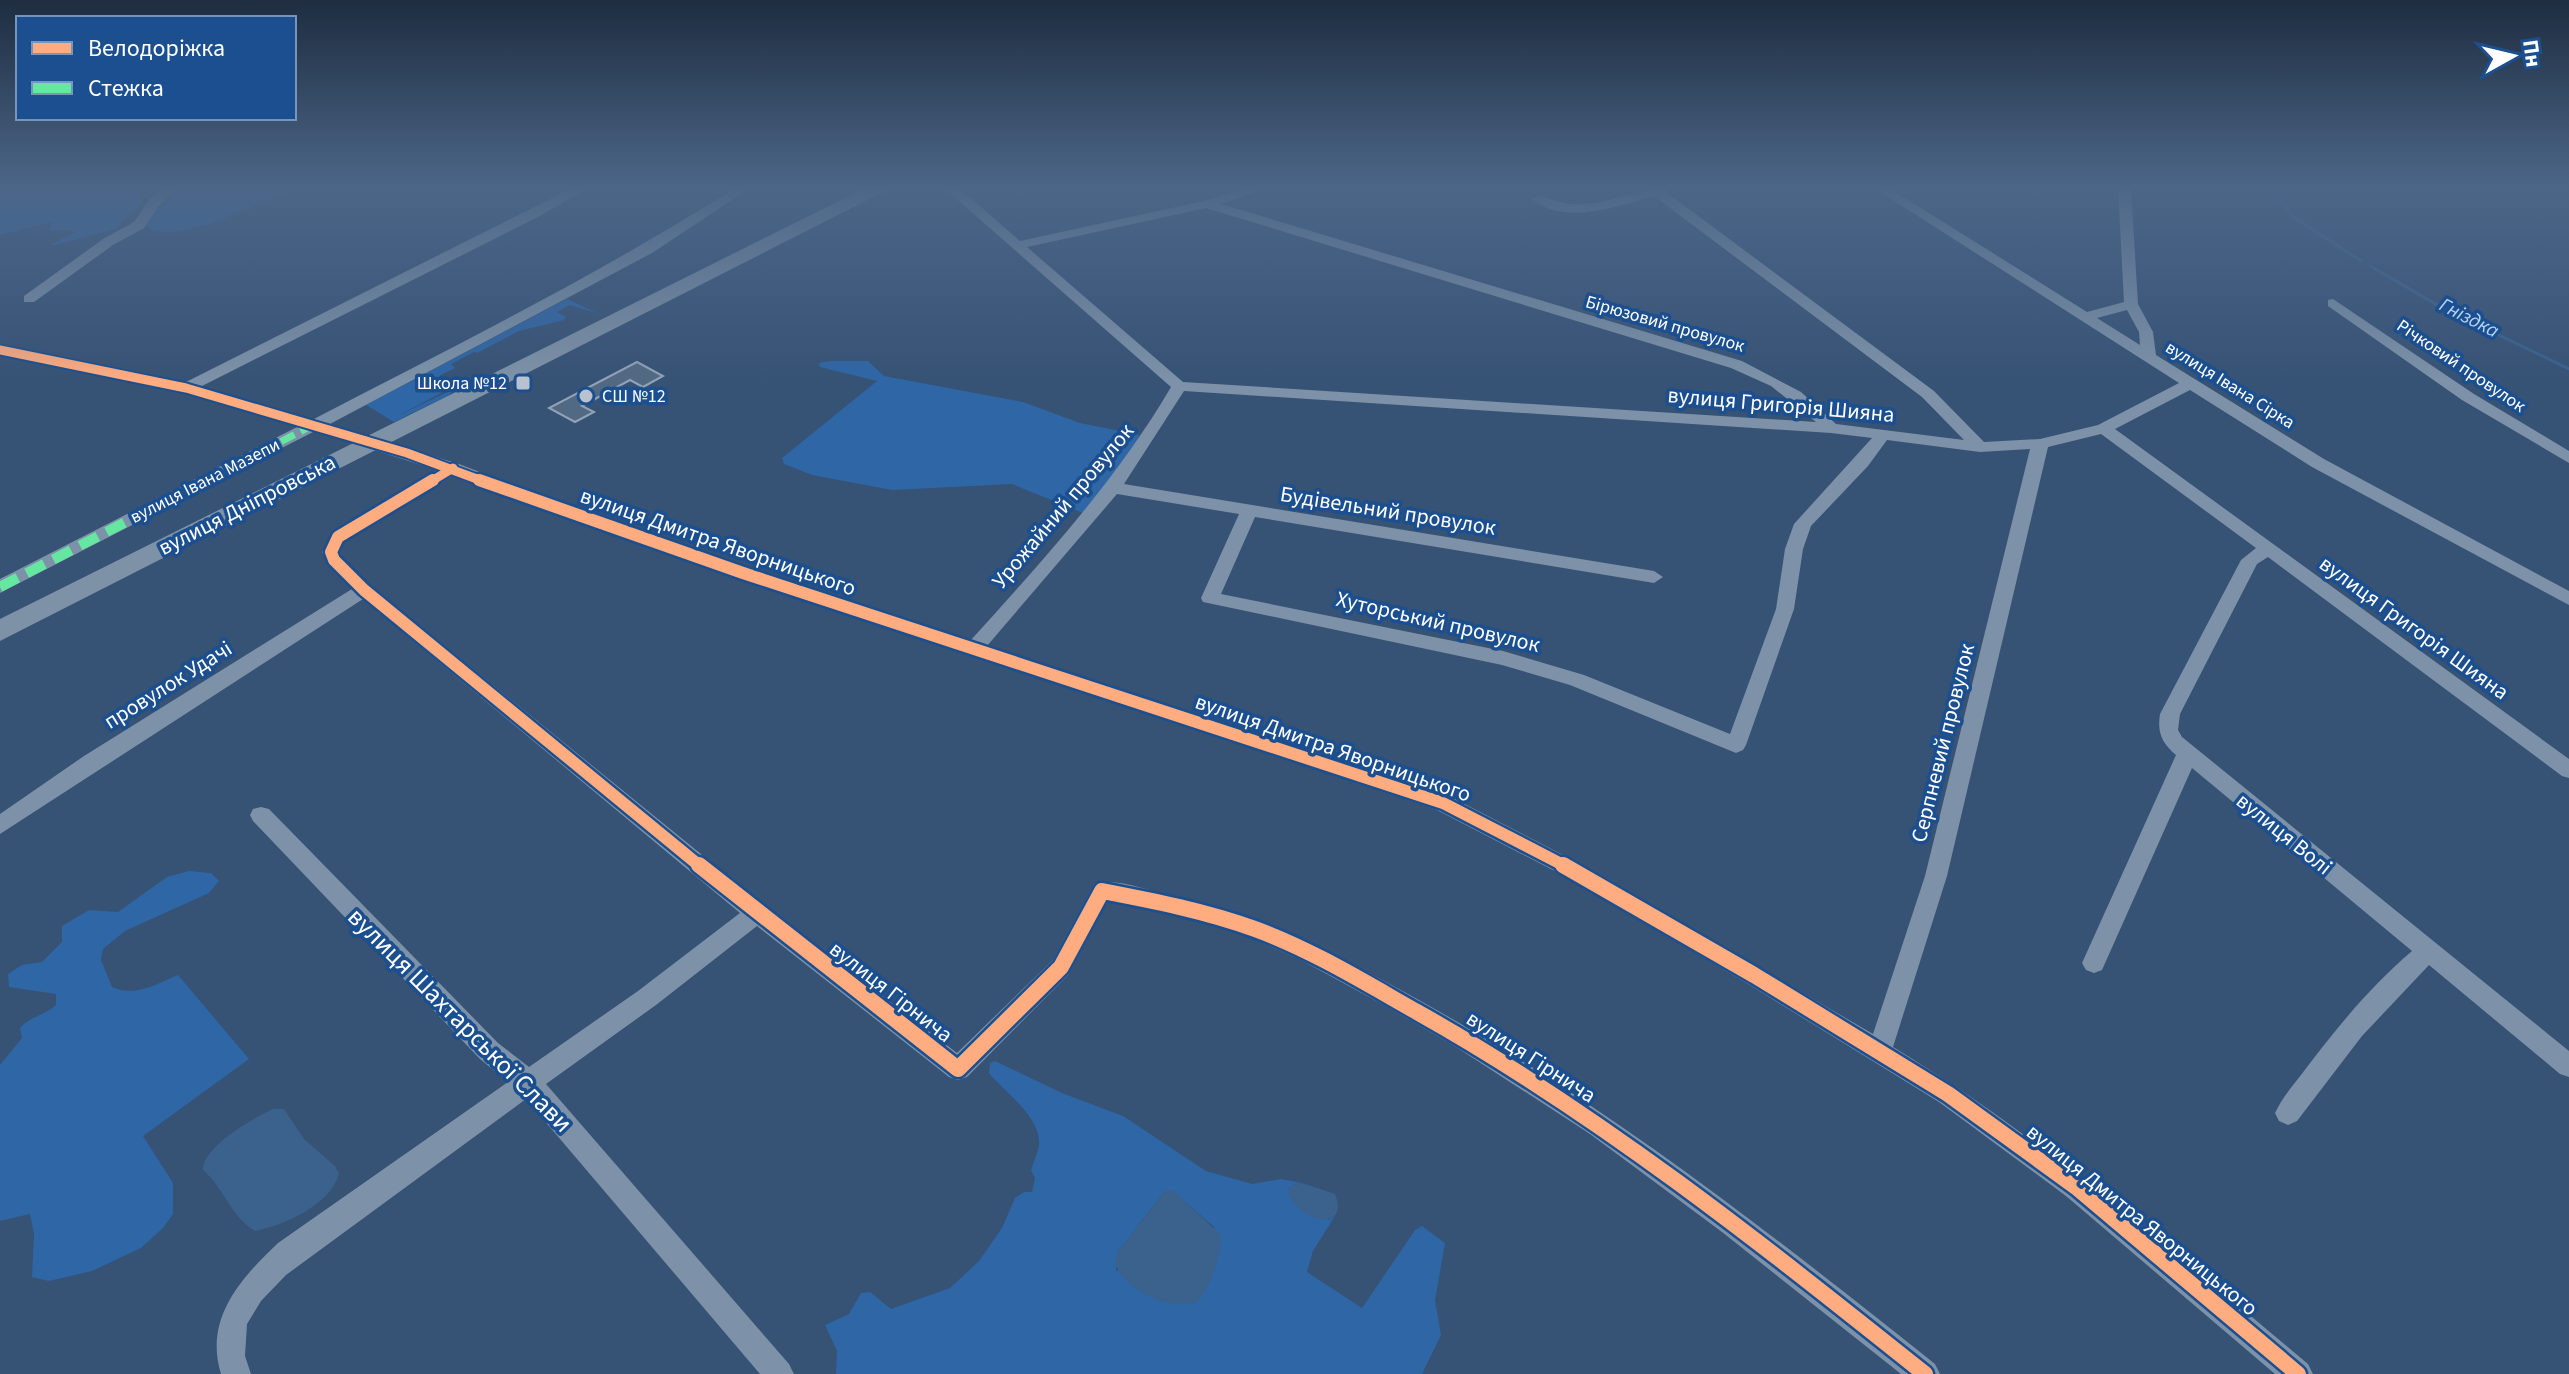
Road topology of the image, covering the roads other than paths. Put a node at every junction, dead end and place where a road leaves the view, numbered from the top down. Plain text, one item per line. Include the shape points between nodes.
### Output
1 (94, 252) edge
2 (460, 252) edge
3 (643, 252) edge
4 (753, 252) edge
5 (1026, 252) edge
6 (1365, 252) edge
7 (1742, 252) edge
8 (1981, 252) edge
9 (2128, 252) edge
10 (29, 299) dead end
11 (2333, 303) dead end
12 (2131, 304) junction
13 (2084, 317) junction
14 (0, 350) edge
15 (2149, 357) junction
16 (2191, 383) junction
17 (1179, 386) junction
18 (186, 388) junction
19 (311, 426) junction
20 (1831, 428) junction
21 (2104, 428) junction
22 (1884, 433) junction
23 (370, 443) junction
24 (2040, 444) junction
25 (1980, 447) junction
26 (2569, 458) edge
27 (453, 468) junction
28 (1115, 488) junction
29 (1248, 513) junction
30 (2268, 549) junction
31 (1654, 577) dead end
32 (0, 587) edge
33 (364, 590) junction
34 (2569, 599) edge
35 (0, 631) edge
36 (974, 649) junction
37 (2187, 755) junction
38 (2569, 770) edge
39 (261, 815) dead end
40 (0, 825) edge
41 (757, 913) junction
42 (2428, 951) junction
43 (2094, 963) dead end
44 (1880, 1050) junction
45 (2569, 1066) edge
46 (529, 1083) junction
47 (2288, 1113) dead end
48 (236, 1374) edge
49 (779, 1374) edge
50 (1925, 1374) edge
51 (2298, 1374) edge

1 - 10 street
2 - 18 street
3 - 19 street, вулиця Івана Мазепи
4 - 23 highway, вулиця Дніпровська
5 - 17 street
6 - 20 street, Бірюзовий провулок via 1732,360 1768,377
7 - 25 street via 1928,394
8 - 13 street, вулиця Івана Сірка
9 - 12 street
11 - 26 street, Річковий провулок via 2468,397
12 - 13 street
12 - 15 street via 2146,332
13 - 15 street, вулиця Івана Сірка
14 - 18 street, вулиця Дмитра Яворницького
15 - 16 street, вулиця Івана Сірка
16 - 21 street
16 - 34 street, вулиця Івана Сірка via 2349,481
17 - 20 street, вулиця Григорія Шияна
17 - 28 street, Урожайний провулок via 1155,432
18 - 19 street, вулиця Дмитра Яворницького
19 - 23 street, вулиця Дмитра Яворницького
19 - 32 street, вулиця Івана Мазепи
20 - 22 street, вулиця Григорія Шияна
21 - 24 street, вулиця Григорія Шияна
21 - 30 street, вулиця Григорія Шияна
22 - 25 street, вулиця Григорія Шияна
22 - 29 street, Хуторський провулок via 1803,524 1785,609 1736,745 1577,680 1503,658 1210,598
23 - 27 street, вулиця Дмитра Яворницького
23 - 35 highway, вулиця Дніпровська
24 - 25 street, вулиця Григорія Шияна
24 - 44 street, Серпневий провулок via 1936,876
27 - 33 street, вулиця Гірнича via 338,537 331,552 334,560
27 - 36 street, вулиця Дмитра Яворницького via 588,520
28 - 29 street, Будівельний провулок
28 - 36 street, Урожайний провулок
29 - 31 street, Будівельний провулок
30 - 37 street, вулиця Волі via 2250,560 2170,714 2168,730
30 - 38 street, вулиця Григорія Шияна
33 - 40 street, провулок Удачі
33 - 41 street, вулиця Гірнича
36 - 44 street, вулиця Дмитра Яворницького via 1443,803 1582,875
37 - 42 street, вулиця Волі
37 - 43 street
39 - 46 street, вулиця Шахтарської Слави via 489,1051
41 - 46 street
41 - 50 street, вулиця Гірнича via 958,1069 1061,967 1102,891 1185,907 1257,929 1459,1033 1559,1097 1690,1190
42 - 45 street, вулиця Волі
42 - 47 street via 2361,1016
44 - 51 street, вулиця Дмитра Яворницького via 2076,1187
46 - 48 street via 288,1253 253,1286 233,1329
46 - 49 street, вулиця Шахтарської Слави

